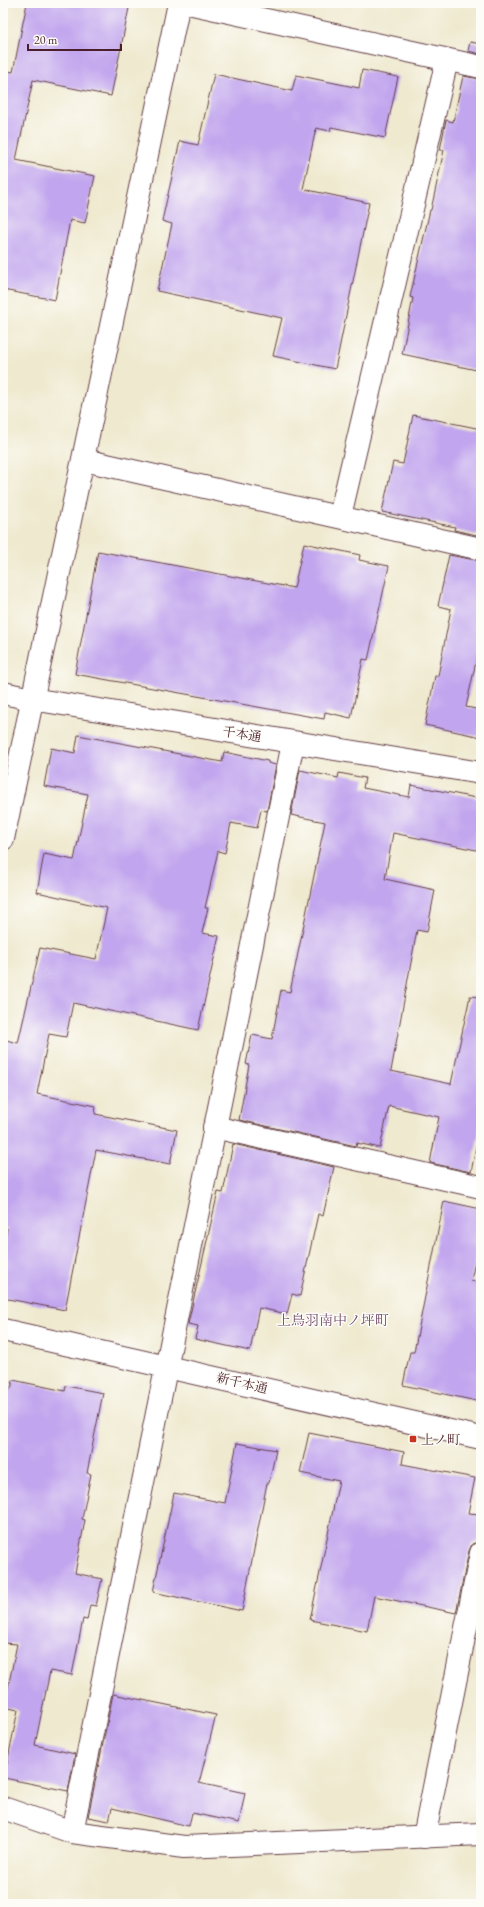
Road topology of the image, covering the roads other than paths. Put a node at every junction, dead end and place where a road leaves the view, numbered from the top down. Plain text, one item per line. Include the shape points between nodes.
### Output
1 (179, 3) edge
2 (188, 3) edge
3 (447, 60) junction
4 (481, 67) edge
5 (84, 460) junction
6 (340, 516) junction
7 (481, 549) edge
8 (3, 693) edge
9 (32, 700) junction
10 (293, 743) junction
11 (481, 773) edge
12 (3, 839) edge
13 (214, 1127) junction
14 (481, 1187) edge
15 (3, 1330) edge
16 (165, 1366) junction
17 (481, 1438) edge
18 (481, 1553) edge
19 (3, 1808) edge
20 (72, 1832) junction
21 (481, 1834) edge
22 (424, 1837) junction

1 - 5 street
2 - 3 street
3 - 4 street
3 - 6 street
5 - 6 street
5 - 9 street
6 - 7 street
8 - 9 street, 千本通
9 - 10 street, 千本通
9 - 12 street
10 - 11 street, 千本通
10 - 13 street
13 - 14 street
13 - 16 street
15 - 16 street, 新千本通
16 - 17 street, 新千本通
16 - 20 street
18 - 22 street
19 - 20 street
20 - 22 street via 184,1847
21 - 22 street

